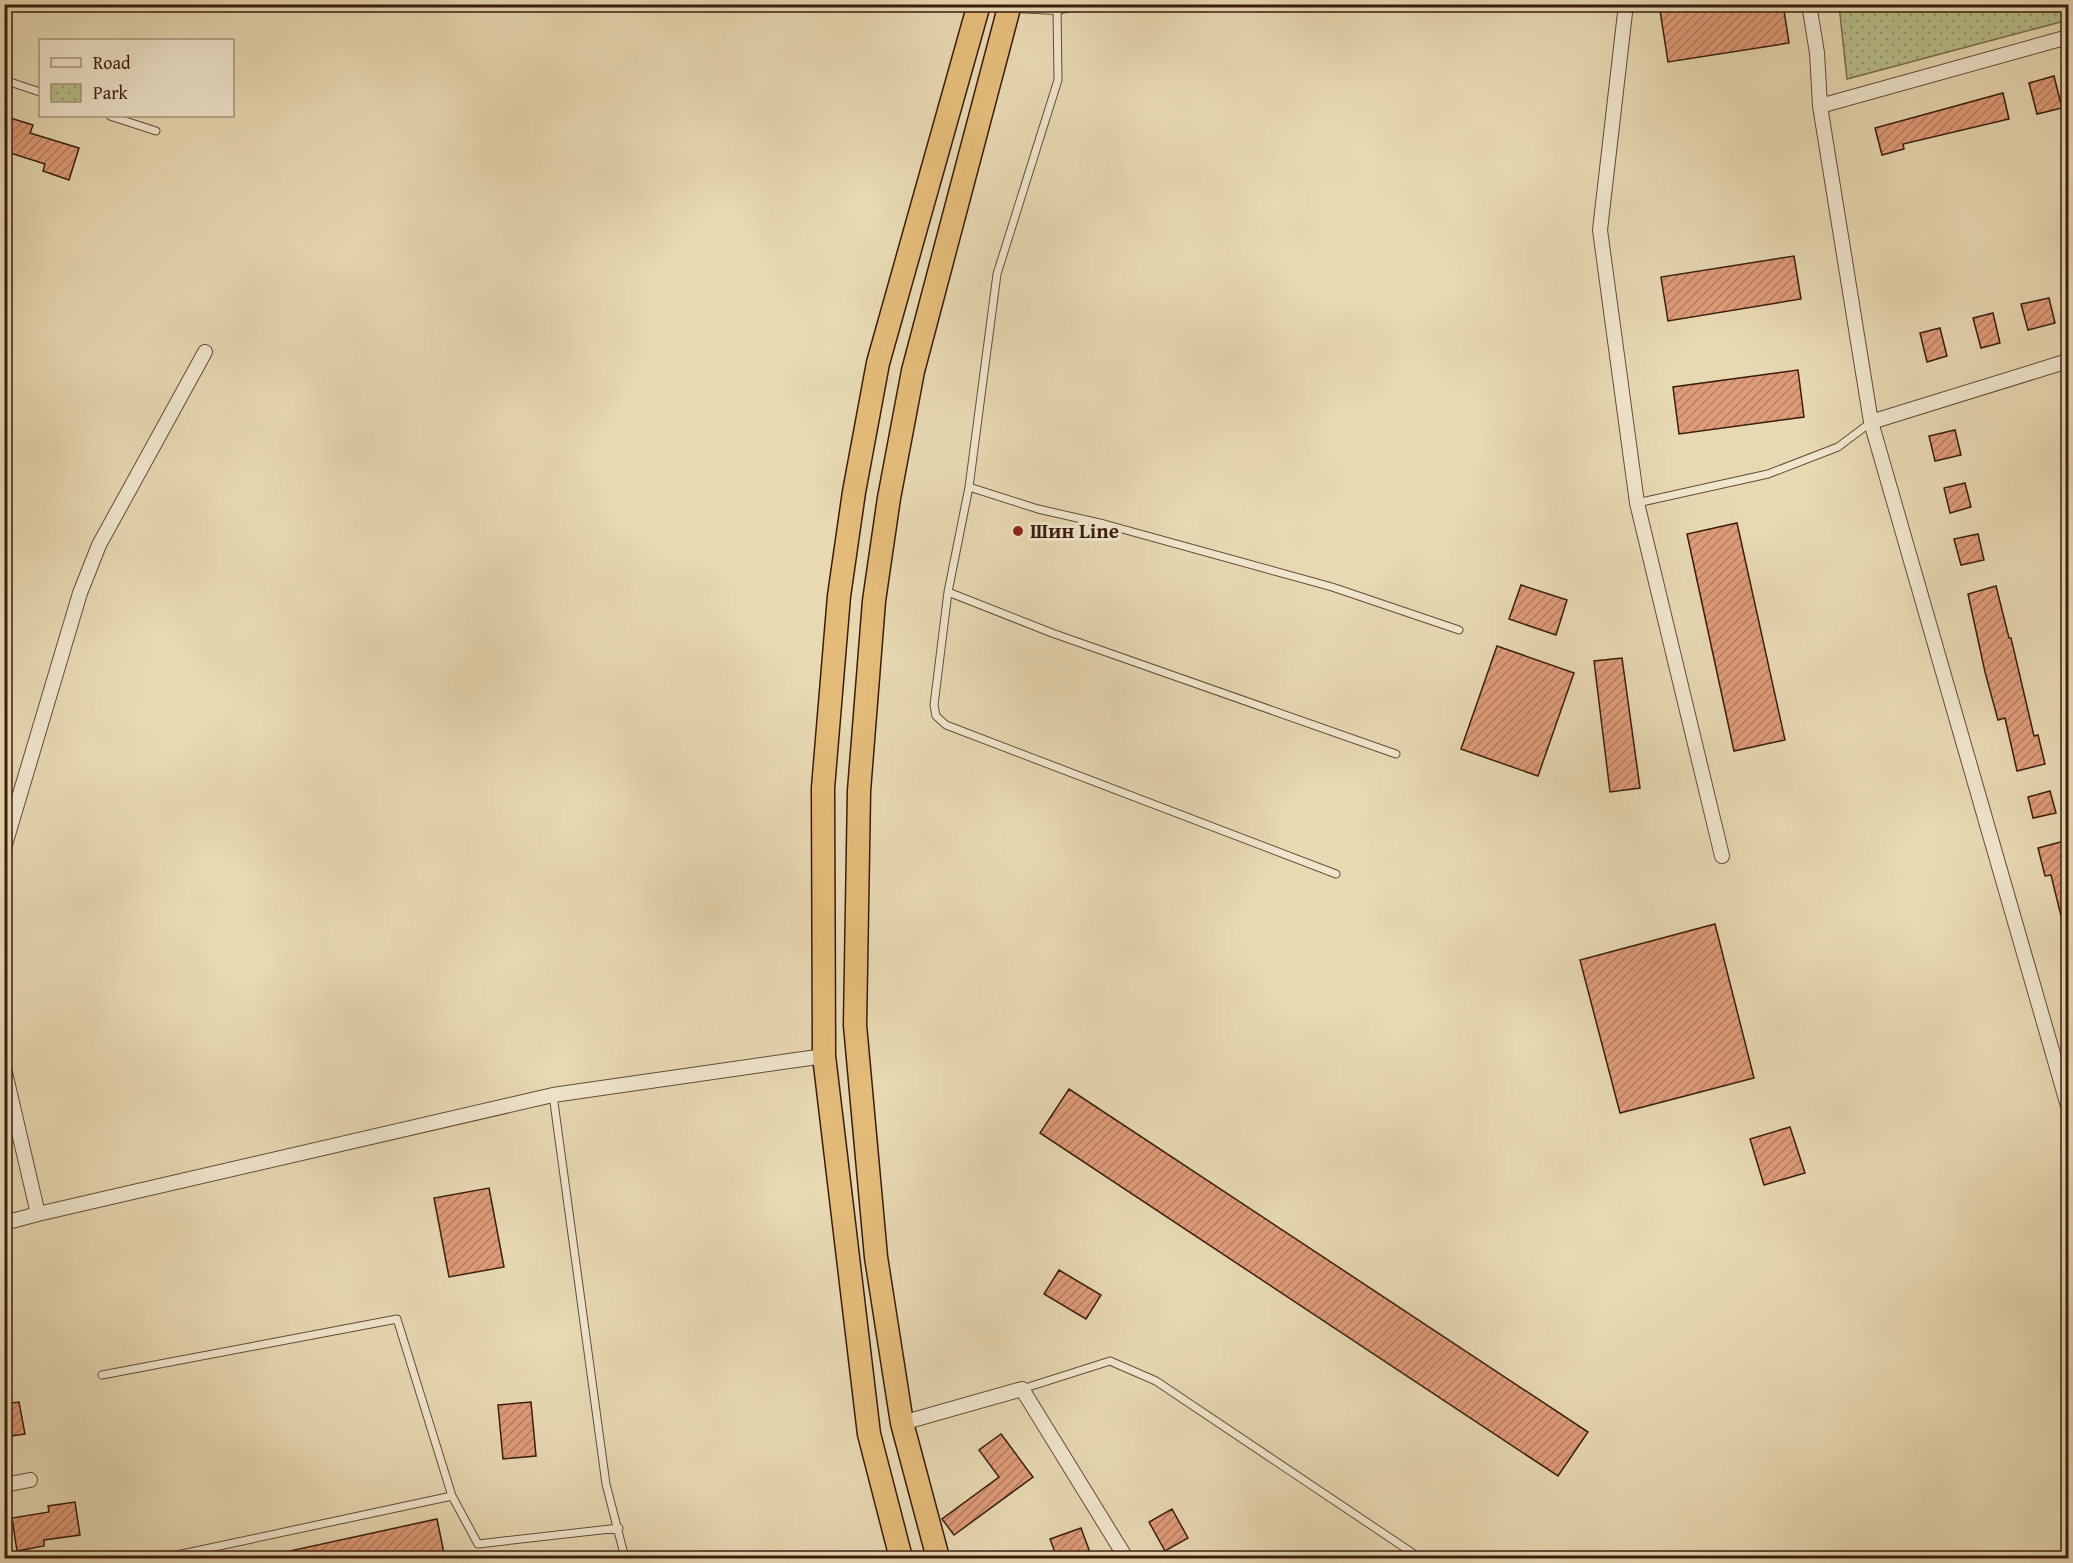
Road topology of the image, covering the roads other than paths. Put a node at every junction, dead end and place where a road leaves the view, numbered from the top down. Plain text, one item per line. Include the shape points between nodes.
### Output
1 (979, 4) edge
2 (1626, 4) edge
3 (1809, 4) edge
4 (1006, 5) edge
5 (1063, 6) edge
6 (2068, 37) edge
7 (4, 80) edge
8 (39, 92) edge
9 (1820, 106) junction
10 (113, 117) edge
11 (156, 131) dead end
12 (206, 352) dead end
13 (2068, 361) edge
14 (1871, 422) junction
15 (969, 487) junction
16 (1637, 503) junction
17 (948, 592) junction
18 (1459, 630) dead end
19 (1396, 754) dead end
20 (4, 848) edge
21 (1722, 856) dead end
22 (1336, 874) dead end
23 (824, 1056) junction
24 (4, 1068) edge
25 (2066, 1085) edge
26 (553, 1095) junction
27 (2068, 1106) edge
28 (38, 1214) junction
29 (4, 1222) edge
30 (102, 1375) dead end
31 (1022, 1389) junction
32 (902, 1423) junction
33 (30, 1480) dead end
34 (4, 1485) edge
35 (452, 1496) junction
36 (619, 1528) junction
37 (163, 1558) edge
38 (625, 1558) edge
39 (901, 1558) edge
40 (938, 1558) edge
41 (1126, 1558) edge
42 (1420, 1558) edge

1 - 23 highway via 878,363 854,492 832,661 823,788
2 - 16 street via 1600,230
3 - 9 street
4 - 5 street
4 - 32 highway via 913,371 888,498 867,665 859,791 855,1025 876,1257
5 - 15 lane via 1058,80 997,274
6 - 9 street
7 - 8 lane
9 - 14 street
10 - 11 lane
12 - 20 street via 99,545 80,592
13 - 14 street
14 - 16 lane via 1838,447 1768,474
14 - 25 street
15 - 17 lane
15 - 18 lane via 1332,588
16 - 21 street
17 - 19 lane via 1052,633
17 - 22 lane via 934,705 936,716 946,725
23 - 26 street
23 - 39 highway via 869,1434
24 - 28 street
25 - 27 street
26 - 28 street
26 - 36 lane via 606,1484
28 - 29 street
30 - 35 lane via 397,1319
31 - 32 street
31 - 41 street
31 - 42 lane via 1110,1361 1156,1380
32 - 40 highway
33 - 34 street
35 - 36 lane via 478,1544
35 - 37 lane
36 - 38 lane

